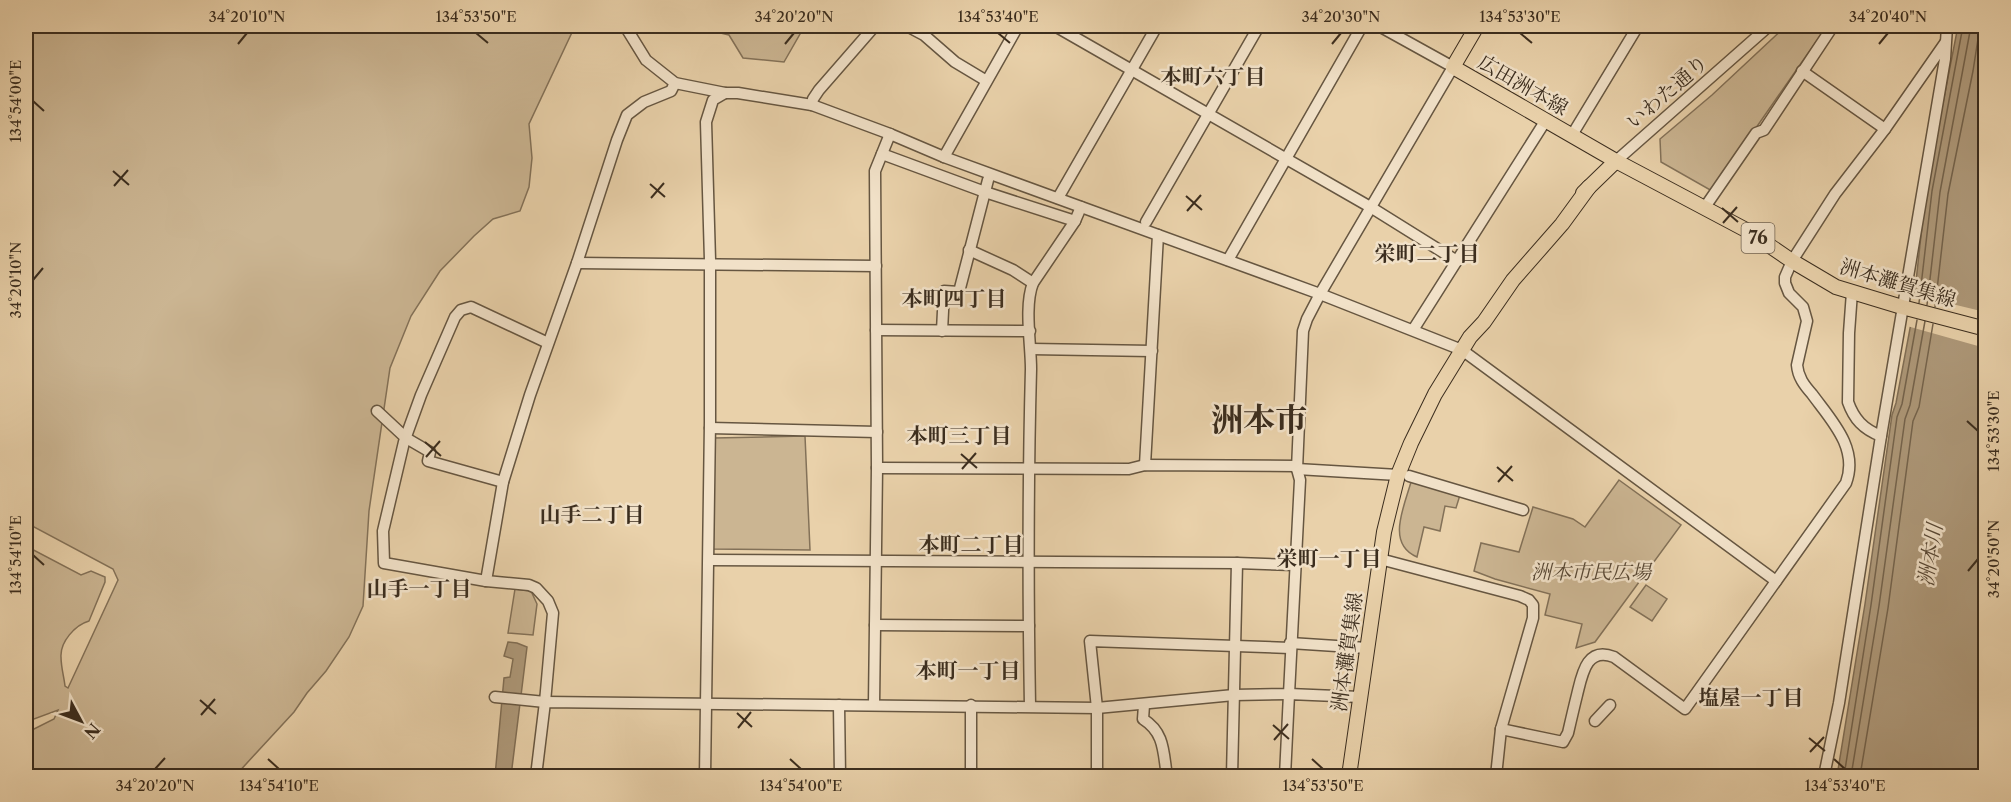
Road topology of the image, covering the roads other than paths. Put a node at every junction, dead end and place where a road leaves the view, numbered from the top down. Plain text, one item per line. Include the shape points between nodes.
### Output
1 (625, 26) edge
2 (878, 26) edge
3 (907, 26) edge
4 (1018, 26) edge
5 (1055, 26) edge
6 (1157, 26) edge
7 (1259, 26) edge
8 (1362, 26) edge
9 (1379, 26) edge
10 (1477, 26) edge
11 (1638, 26) edge
12 (1769, 26) edge
13 (1833, 26) edge
14 (1947, 26) edge
15 (1945, 43) junction
16 (1453, 67) junction
17 (1131, 70) junction
18 (1802, 71) junction
19 (985, 80) junction
20 (675, 83) junction
21 (725, 93) junction
22 (812, 105) junction
23 (1208, 114) junction
24 (1546, 120) junction
25 (1885, 129) junction
26 (890, 134) junction
27 (1572, 135) junction
28 (882, 154) junction
29 (944, 157) junction
30 (1284, 159) junction
31 (1616, 161) junction
32 (987, 186) junction
33 (1058, 198) junction
34 (1081, 207) junction
35 (1705, 207) junction
36 (1372, 208) junction
37 (1076, 221) junction
38 (1146, 222) dead end
39 (1158, 235) junction
40 (969, 250) junction
41 (1228, 260) junction
42 (1458, 261) junction
43 (1792, 261) junction
44 (577, 263) junction
45 (710, 264) junction
46 (876, 266) junction
47 (1034, 283) junction
48 (1852, 292) junction
49 (1320, 294) junction
50 (1902, 308) junction
51 (1986, 329) edge
52 (876, 330) junction
53 (1413, 330) junction
54 (942, 331) junction
55 (1030, 331) junction
56 (548, 343) junction
57 (1031, 349) junction
58 (1462, 350) junction
59 (1152, 351) junction
60 (377, 411) dead end
61 (710, 428) junction
62 (877, 432) junction
63 (1881, 436) junction
64 (406, 438) junction
65 (1145, 465) junction
66 (877, 468) junction
67 (1297, 468) junction
68 (1028, 469) junction
69 (1404, 475) junction
70 (504, 482) junction
71 (1522, 510) dead end
72 (709, 560) junction
73 (1380, 560) junction
74 (874, 561) junction
75 (1030, 561) junction
76 (1237, 562) junction
77 (1295, 565) junction
78 (486, 581) junction
79 (1776, 581) junction
80 (874, 625) junction
81 (1029, 626) junction
82 (1290, 645) junction
83 (1235, 646) junction
84 (1368, 648) junction
85 (1288, 694) junction
86 (1234, 695) junction
87 (495, 697) dead end
88 (1360, 697) junction
89 (545, 702) junction
90 (706, 704) junction
91 (839, 705) junction
92 (873, 705) junction
93 (971, 705) junction
94 (1144, 705) junction
95 (1610, 705) dead end
96 (1030, 706) junction
97 (1097, 708) junction
98 (1595, 721) dead end
99 (1501, 729) junction
100 (536, 777) edge
101 (705, 777) edge
102 (840, 777) edge
103 (971, 777) edge
104 (1097, 777) edge
105 (1167, 777) edge
106 (1232, 777) edge
107 (1285, 777) edge
108 (1349, 777) edge
109 (1496, 777) edge
110 (1824, 777) edge

1 - 20 street via 646,60
2 - 22 street via 819,90
3 - 19 street
4 - 19 street
5 - 17 street
6 - 17 street
7 - 23 street
8 - 30 street
9 - 16 street
10 - 16 main road, 広田洲本線
11 - 27 street
12 - 31 street, いわた通り
13 - 18 street
14 - 15 street
15 - 25 street
15 - 50 street
16 - 24 main road, 広田洲本線
16 - 36 street
17 - 23 street
17 - 33 street
18 - 25 street
18 - 35 street via 1764,130 1756,133
19 - 29 street
20 - 21 street
20 - 44 street via 671,91 644,102 627,115
21 - 22 street
21 - 45 street via 712,100 706,122
22 - 26 street
23 - 30 street
23 - 38 street
24 - 27 main road, 広田洲本線
24 - 42 street
25 - 43 street via 1835,194
26 - 28 street
26 - 29 street
27 - 31 main road, 広田洲本線
28 - 32 street
28 - 46 street via 875,171
29 - 33 street
30 - 36 street
30 - 41 street
31 - 35 main road, 洲本灘賀集線 / 76
31 - 58 main road, 洲本灘賀集線 via 1589,187 1513,280
32 - 37 street
32 - 40 street
33 - 34 street
34 - 37 street
34 - 39 street
35 - 43 main road, 洲本灘賀集線 / 76
36 - 42 street
36 - 49 street
37 - 47 street
39 - 41 street
39 - 59 street
40 - 47 street
40 - 54 street via 959,292 944,291
41 - 49 street
42 - 53 street
43 - 48 main road, 洲本灘賀集線 / 76 via 1824,281
43 - 79 street via 1785,283 1803,307 1807,321 1797,372 1841,433 1849,474
44 - 45 street
44 - 56 street
45 - 46 street
45 - 61 street
46 - 52 street
47 - 55 street via 1030,292
48 - 50 main road, 洲本灘賀集線 / 76
48 - 63 street via 1848,402 1861,426
49 - 53 street
49 - 67 street via 1303,331
50 - 51 main road, 洲本灘賀集線 / 76
50 - 63 street
52 - 54 street
52 - 62 street
53 - 58 street
54 - 55 street
55 - 57 street
56 - 64 street via 471,307 461,310 421,395
56 - 70 street
57 - 59 street
57 - 68 street
58 - 69 main road, 洲本灘賀集線 via 1420,424
58 - 79 street
59 - 65 street
60 - 64 street
61 - 62 street
61 - 72 street
62 - 66 street
63 - 110 street
64 - 70 street via 430,452 428,461
64 - 78 street via 383,531 384,563
65 - 67 street
65 - 68 street via 1129,469
66 - 68 street
66 - 74 street
67 - 69 street
67 - 77 street via 1300,480
68 - 75 street
69 - 71 street
69 - 73 main road, 洲本灘賀集線
70 - 78 street
72 - 74 street
72 - 90 street
73 - 84 main road, 洲本灘賀集線
73 - 99 street via 1531,602 1533,618
74 - 75 street
74 - 80 street
75 - 76 street
75 - 81 street
76 - 77 street
76 - 83 street
77 - 82 street
78 - 89 street via 528,585 548,601 553,613
79 - 99 street via 1685,709 1606,654 1594,657 1584,670 1563,742
80 - 81 street
80 - 92 street
81 - 96 street
82 - 83 street
82 - 84 street
82 - 85 street
83 - 86 street
83 - 97 street via 1090,641
84 - 88 main road, 洲本灘賀集線
85 - 86 street
85 - 88 street
85 - 107 street
86 - 94 street
86 - 106 street
87 - 89 street
88 - 108 main road, 洲本灘賀集線
89 - 90 street
89 - 100 street
90 - 91 street
90 - 101 street
91 - 92 street
91 - 102 street
92 - 93 street
93 - 96 street
93 - 103 street
94 - 97 street
94 - 105 street via 1143,719 1159,734
95 - 98 street
96 - 97 street
97 - 104 street
99 - 109 street

